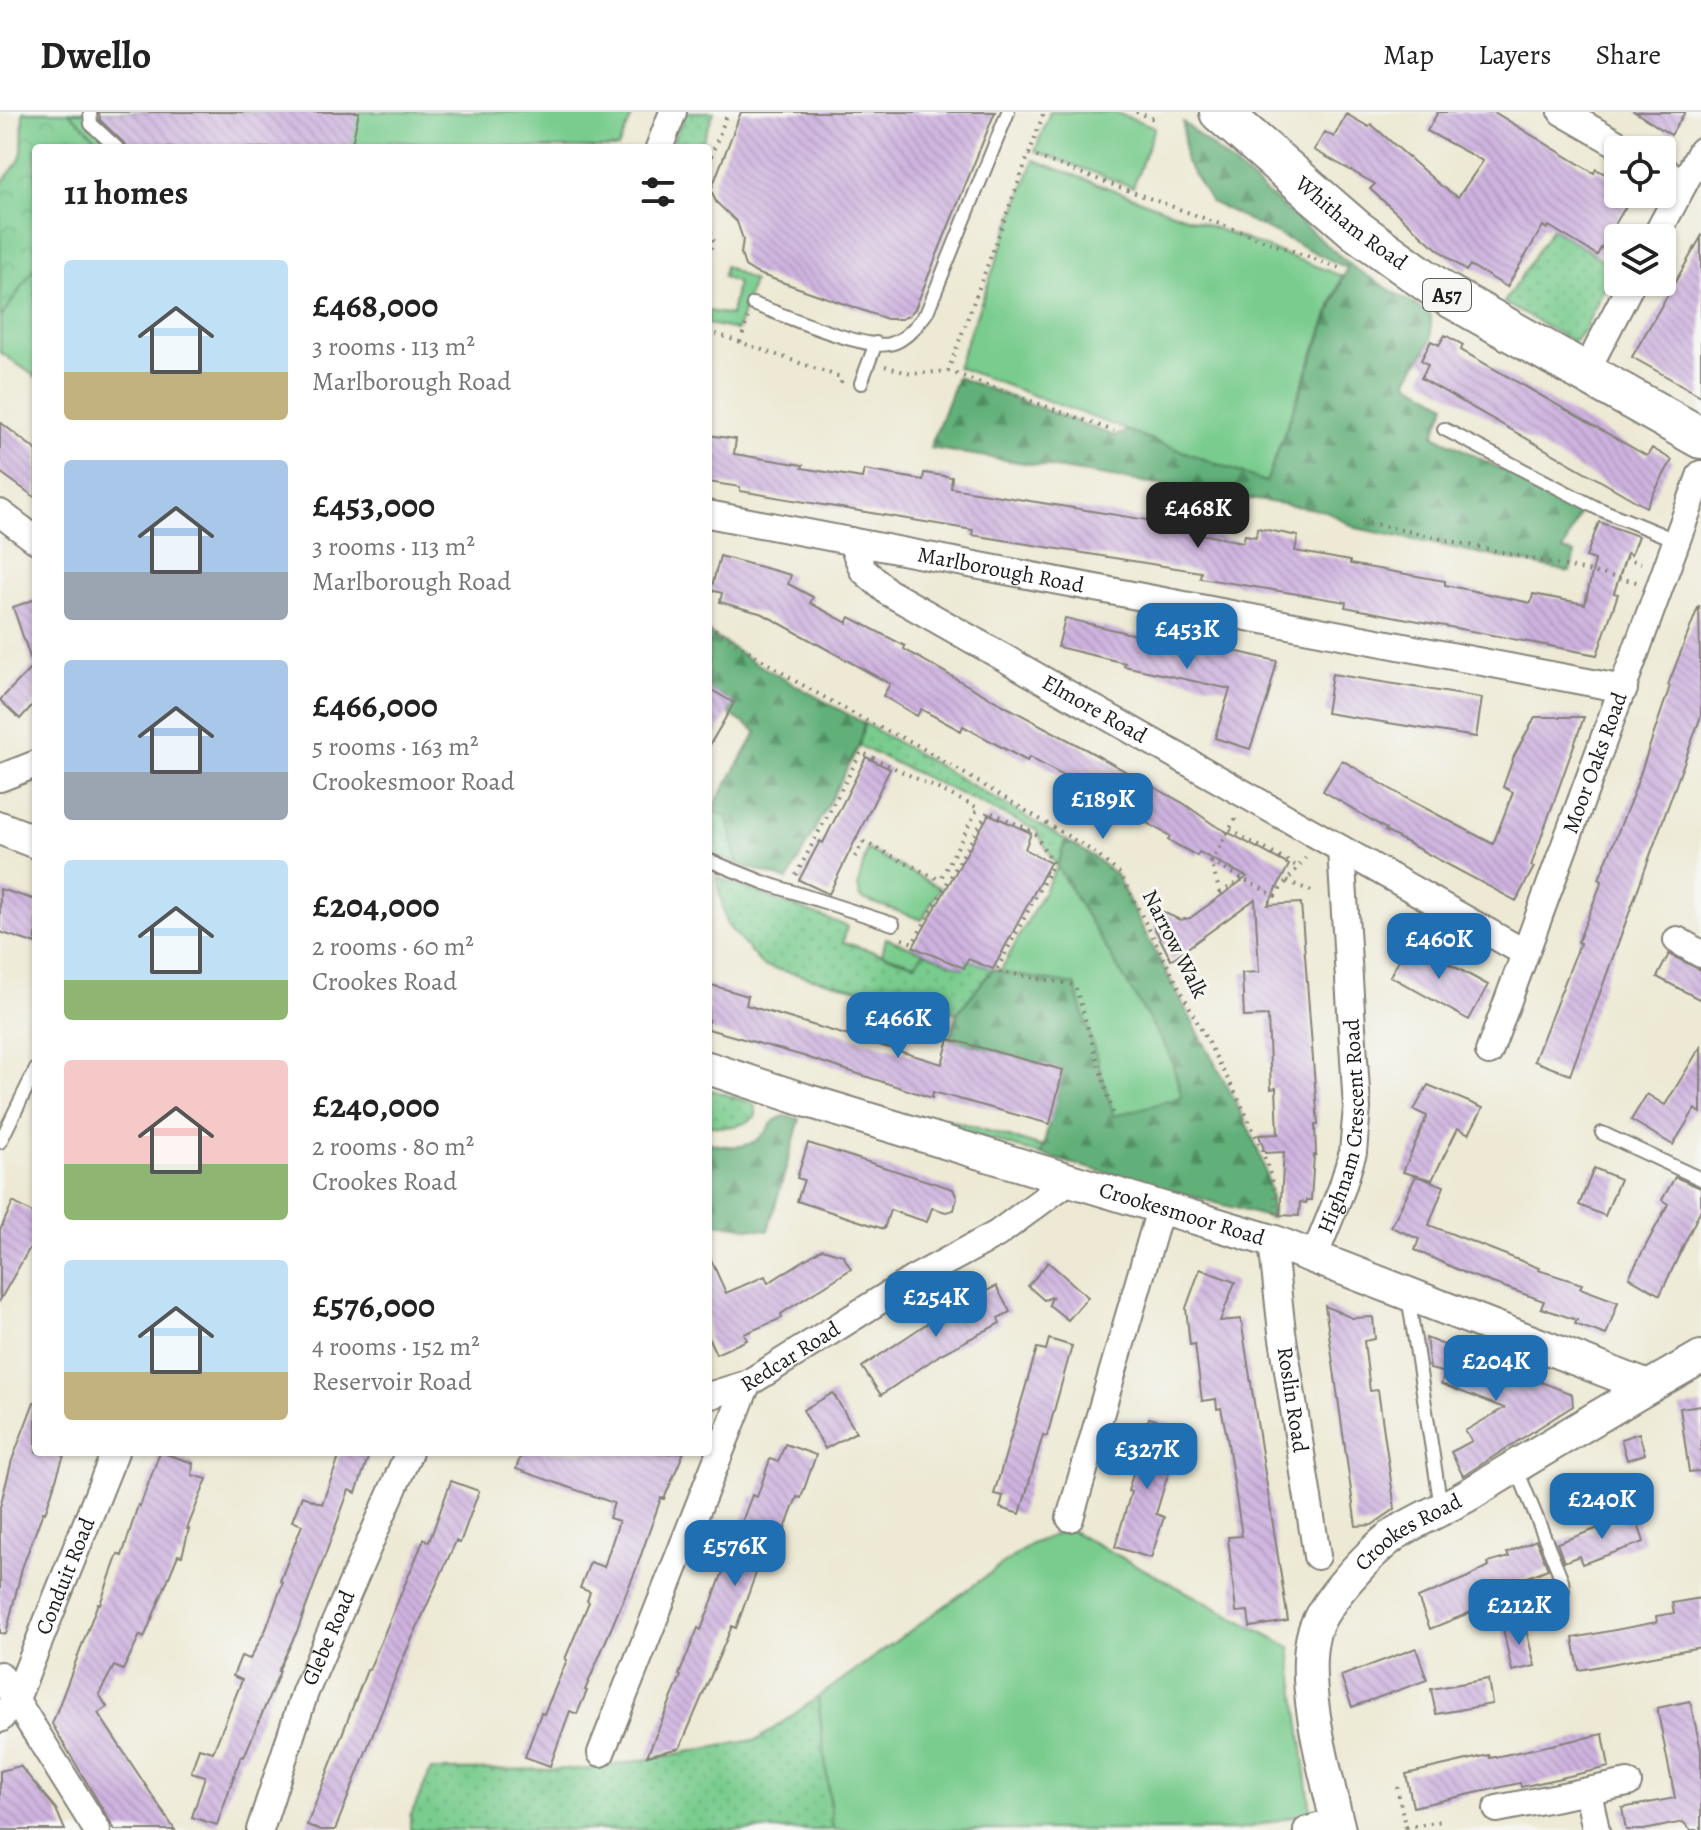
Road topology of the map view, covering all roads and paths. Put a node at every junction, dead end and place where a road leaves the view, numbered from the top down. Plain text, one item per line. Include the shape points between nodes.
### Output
1 (90, 112) edge
2 (673, 112) edge
3 (728, 112) edge
4 (1008, 112) edge
5 (1044, 112) edge
6 (1136, 112) edge
7 (1562, 112) edge
8 (1156, 120) dead end
9 (1241, 120) edge
10 (1604, 136) edge
11 (112, 144) edge
12 (661, 144) edge
13 (1701, 151) edge
14 (712, 154) edge
15 (1029, 154) junction
16 (1676, 173) edge
17 (1342, 269) dead end
18 (1625, 296) edge
19 (753, 304) dead end
20 (712, 332) edge
21 (876, 343) junction
22 (948, 371) junction
23 (1586, 371) junction
24 (880, 378) dead end
25 (861, 383) dead end
26 (842, 390) dead end
27 (1444, 429) dead end
28 (1114, 431) dead end
29 (1701, 438) edge
30 (1701, 474) edge
31 (0, 513) edge
32 (712, 515) edge
33 (1361, 521) dead end
34 (32, 537) edge
35 (1675, 540) junction
36 (851, 541) junction
37 (1625, 558) dead end
38 (1641, 563) dead end
39 (1659, 586) junction
40 (712, 628) edge
41 (1624, 689) junction
42 (32, 766) edge
43 (0, 778) edge
44 (1237, 816) dead end
45 (0, 828) edge
46 (1229, 830) junction
47 (856, 838) dead end
48 (32, 840) edge
49 (863, 842) junction
50 (1341, 849) junction
51 (855, 857) dead end
52 (1306, 857) dead end
53 (712, 862) edge
54 (1211, 862) junction
55 (1298, 867) junction
56 (955, 868) dead end
57 (799, 869) dead end
58 (1245, 878) junction
59 (940, 880) junction
60 (1287, 881) junction
61 (946, 884) dead end
62 (1316, 893) dead end
63 (893, 924) dead end
64 (1677, 940) dead end
65 (1525, 953) junction
66 (1701, 954) edge
67 (1489, 1052) dead end
68 (712, 1069) edge
69 (32, 1077) edge
70 (1114, 1116) dead end
71 (1602, 1133) dead end
72 (0, 1142) edge
73 (1071, 1179) junction
74 (1701, 1179) edge
75 (1161, 1206) junction
76 (1276, 1206) dead end
77 (1272, 1241) junction
78 (1314, 1257) junction
79 (1408, 1293) junction
80 (1701, 1357) edge
81 (747, 1384) junction
82 (1648, 1387) junction
83 (712, 1395) edge
84 (113, 1456) edge
85 (407, 1456) edge
86 (1516, 1466) junction
87 (1442, 1511) junction
88 (1070, 1518) dead end
89 (1317, 1556) dead end
90 (1502, 1620) dead end
91 (0, 1675) edge
92 (8, 1709) edge
93 (601, 1753) dead end
94 (1628, 1783) dead end
95 (1397, 1787) dead end
96 (1588, 1792) junction
97 (1497, 1809) dead end
98 (1442, 1821) dead end
99 (1328, 1827) edge
100 (1406, 1829) edge
101 (97, 1830) edge
102 (260, 1830) edge
103 (1596, 1830) edge

1 - 11 lane via 91,124
2 - 12 street
3 - 14 path
4 - 21 lane via 927,312 914,330 890,344
5 - 15 path
6 - 8 path
7 - 10 street
9 - 23 main road, Whitham Road / A57 via 1381,250 1442,292
13 - 16 street
15 - 17 path
15 - 22 path
18 - 23 street
19 - 21 lane
20 - 26 path via 840,377
21 - 25 lane
22 - 24 path via 911,374 884,366
22 - 28 path
23 - 29 main road, Whitham Road / A57
27 - 35 lane via 1597,508
30 - 35 street, Moor Oaks Road
31 - 34 street
32 - 36 street, Marlborough Road
33 - 39 path
35 - 39 street, Moor Oaks Road
36 - 41 street, Marlborough Road
36 - 50 street, Elmore Road via 863,570 888,592
37 - 38 path
39 - 41 street, Moor Oaks Road
40 - 76 path, Narrow Walk via 1091,850 1120,874 1253,1129
41 - 65 street, Moor Oaks Road
42 - 43 street
44 - 46 path
45 - 48 street
46 - 54 path
46 - 55 path
47 - 49 path
49 - 51 path
49 - 59 path
50 - 65 street, Elmore Road
50 - 78 street, Highnam Crescent Road via 1357,1108 1353,1152
52 - 55 path
53 - 63 lane
54 - 58 path
54 - 58 path via 1219,894
55 - 60 path
56 - 70 path via 988,811 1034,832 1053,864 996,971 1075,985
57 - 59 path via 861,752 978,808
58 - 60 path via 1275,896
59 - 61 path
60 - 62 path
64 - 66 street
65 - 67 street, Moor Oaks Road
68 - 73 street, Crookesmoor Road
69 - 72 lane
71 - 74 lane
73 - 75 street, Crookesmoor Road
73 - 81 street, Redcar Road via 997,1234 912,1280
75 - 77 street, Crookesmoor Road
75 - 88 street
77 - 78 street, Crookesmoor Road
77 - 89 street, Roslin Road
78 - 79 street, Crookesmoor Road
79 - 82 street, Crookesmoor Road
79 - 87 lane
80 - 82 street, Crookes Road
81 - 83 street, Redcar Road
81 - 93 street
82 - 86 street, Crookes Road
84 - 92 street, Conduit Road
85 - 102 street, Glebe Road via 305,1692
86 - 87 street, Crookes Road
86 - 90 lane via 1563,1590 1559,1597
87 - 99 street, Crookes Road via 1396,1533 1370,1556 1336,1594 1314,1631 1310,1676
91 - 92 street
92 - 101 street
94 - 96 street
95 - 100 path
96 - 97 street
96 - 103 street
98 - 100 path

